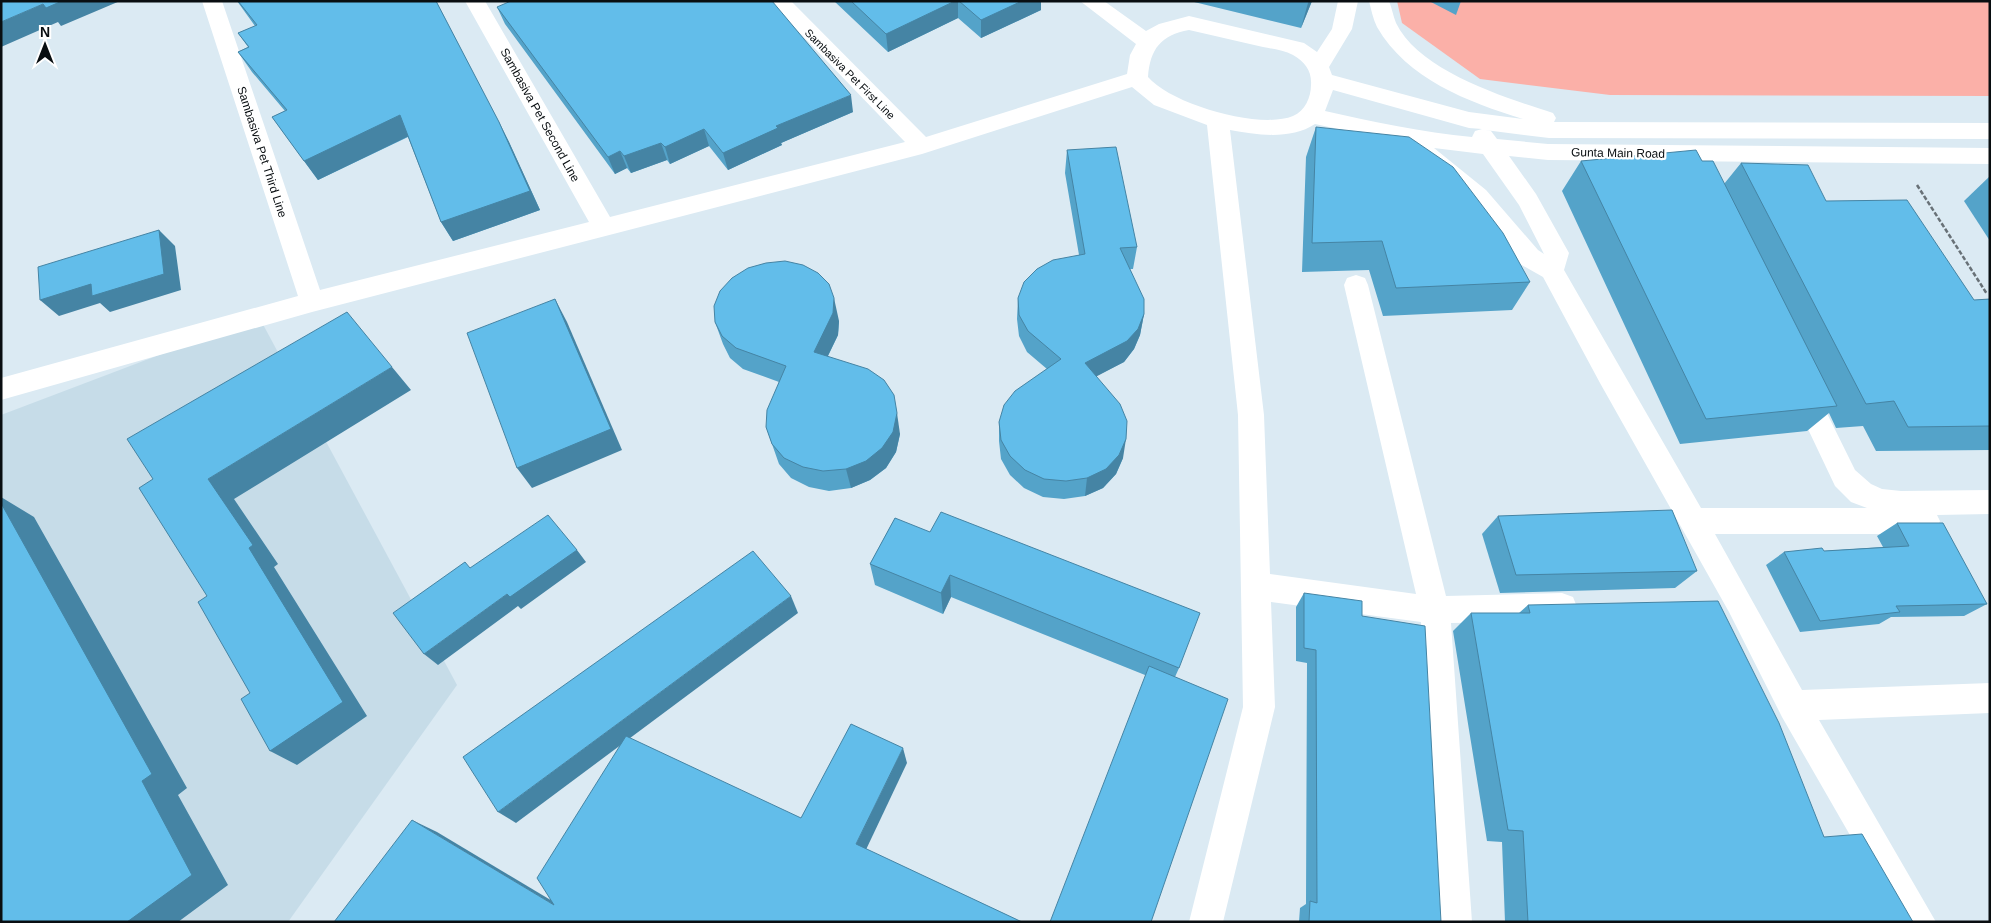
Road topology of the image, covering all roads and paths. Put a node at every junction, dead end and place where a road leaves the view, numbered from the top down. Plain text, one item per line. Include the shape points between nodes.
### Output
1 (212, 1) edge
2 (476, 1) edge
3 (779, 1) edge
4 (1090, 1) edge
5 (1115, 1) edge
6 (1348, 1) edge
7 (1379, 1) edge
8 (1152, 37) junction
9 (1321, 73) junction
10 (1137, 78) junction
11 (1310, 115) junction
12 (1218, 119) junction
13 (1469, 120) junction
14 (1585, 130) junction
15 (1990, 131) edge
16 (1399, 134) junction
17 (922, 146) junction
18 (1491, 147) junction
19 (1686, 154) junction
20 (1898, 155) junction
21 (1990, 156) edge
22 (1699, 180) edge
23 (604, 228) junction
24 (1552, 270) junction
25 (1356, 285) dead end
26 (1986, 294) dead end
27 (312, 302) junction
28 (1790, 366) edge
29 (1, 389) edge
30 (1990, 502) edge
31 (1692, 521) junction
32 (1990, 521) edge
33 (1256, 586) junction
34 (1738, 602) junction
35 (1709, 603) edge
36 (1592, 606) edge
37 (1435, 610) junction
38 (1990, 698) edge
39 (1793, 706) junction
40 (1206, 922) edge
41 (1455, 922) edge
42 (1919, 922) edge

1 - 27 street, Sambasiva Pet Third Line
2 - 23 street, Sambasiva Pet Second Line
3 - 17 street, Sambasiva Pet First Line
4 - 8 street
5 - 8 street
6 - 9 street via 1342,29
7 - 14 street via 1388,30 1426,67 1498,102
8 - 9 street via 1181,24 1207,26 1297,48 1308,55
8 - 10 street via 1137,59
9 - 11 street via 1320,98
9 - 13 street, Gunta Main Road
10 - 12 street via 1146,90 1162,100
10 - 17 street
11 - 12 street via 1301,122 1265,127
11 - 16 street, Gunta Main Road
12 - 33 street via 1251,415
13 - 14 street, Gunta Main Road via 1549,130
13 - 18 street
14 - 15 street, Gunta Main Road
16 - 18 street, Gunta Main Road
16 - 24 street via 1478,196 1528,257
17 - 23 street
18 - 19 street, Gunta Main Road via 1548,152
18 - 24 street via 1528,200 1557,253
19 - 20 street, Gunta Main Road
19 - 22 street
20 - 21 street, Gunta Main Road
20 - 26 path
23 - 27 street
24 - 31 street
25 - 37 street
27 - 29 street
28 - 30 street via 1845,478 1861,493 1901,503
31 - 32 street
31 - 34 street
33 - 37 street
33 - 40 street via 1259,707
34 - 35 street
34 - 39 street
36 - 37 street
37 - 41 street
38 - 39 street
39 - 42 street

